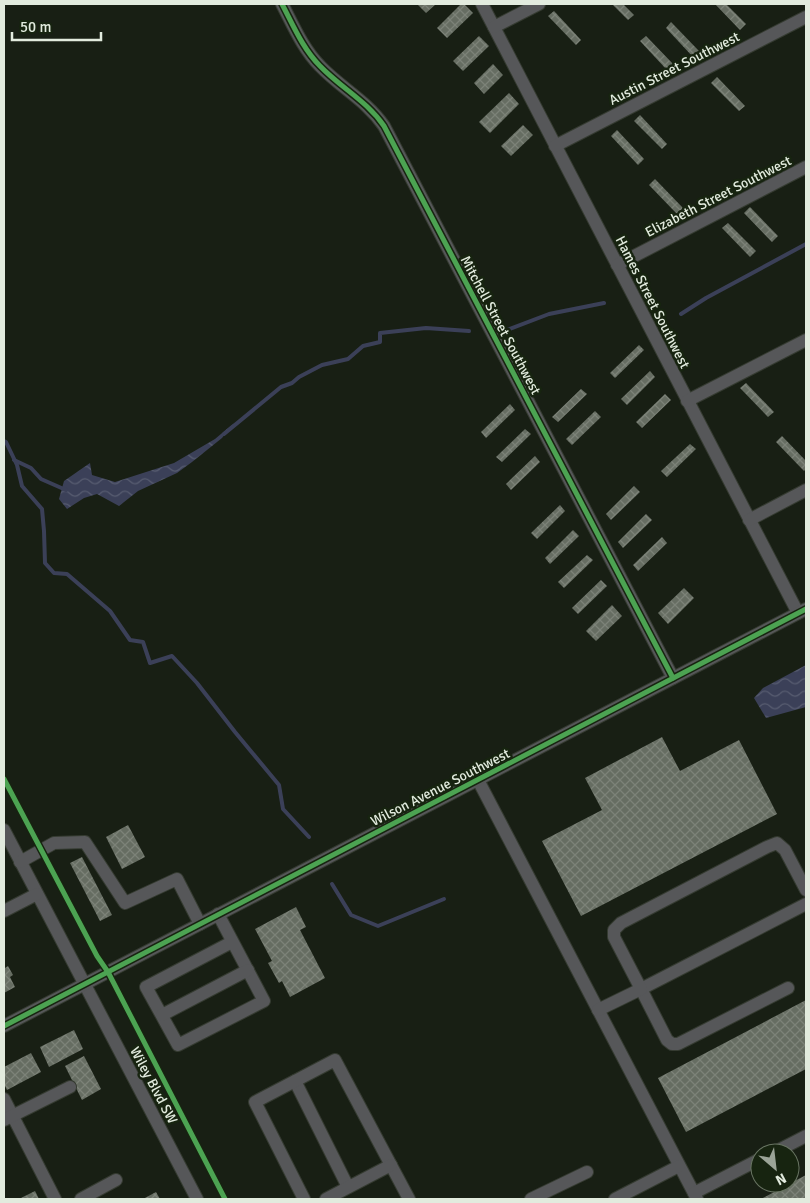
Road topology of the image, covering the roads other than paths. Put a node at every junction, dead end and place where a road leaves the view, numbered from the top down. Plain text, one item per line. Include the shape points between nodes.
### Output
1 (282, 4) edge
2 (482, 4) edge
3 (539, 4) edge
4 (806, 17) edge
5 (494, 27) junction
6 (555, 146) junction
7 (806, 168) edge
8 (617, 264) junction
9 (806, 340) edge
10 (687, 400) junction
11 (806, 490) edge
12 (749, 520) junction
13 (802, 611) edge
14 (673, 678) junction
15 (478, 780) junction
16 (4, 830) edge
17 (20, 862) junction
18 (806, 890) edge
19 (37, 894) junction
20 (806, 904) edge
21 (4, 911) edge
22 (218, 914) junction
23 (200, 924) junction
24 (232, 942) junction
25 (248, 970) junction
26 (84, 984) junction
27 (788, 988) dead end
28 (641, 989) junction
29 (598, 1010) junction
30 (162, 1015) junction
31 (4, 1026) edge
32 (295, 1081) junction
33 (70, 1086) dead end
34 (4, 1099) edge
35 (8, 1118) edge
36 (806, 1136) edge
37 (792, 1143) edge
38 (391, 1165) junction
39 (679, 1166) junction
40 (750, 1166) edge
41 (587, 1172) dead end
42 (116, 1180) dead end
43 (348, 1188) junction
44 (696, 1196) edge
45 (55, 1199) edge
46 (81, 1199) edge
47 (197, 1199) edge
48 (304, 1199) edge
49 (326, 1199) edge
50 (409, 1199) edge
51 (531, 1199) edge
52 (614, 1199) edge

1 - 14 street, Mitchell Street Southwest via 313,60 370,108 384,126
2 - 5 street, Hames Street Southwest
3 - 5 street
4 - 6 street, Austin Street Southwest
5 - 6 street, Hames Street Southwest
6 - 8 street, Hames Street Southwest
7 - 8 street, Elizabeth Street Southwest
8 - 10 street, Hames Street Southwest
9 - 10 street
10 - 12 street, Hames Street Southwest
11 - 12 street
12 - 13 street, Hames Street Southwest
13 - 14 street, Wilson Avenue Southwest
14 - 15 street, Wilson Avenue Southwest
15 - 22 street, Wilson Avenue Southwest
15 - 29 street
16 - 17 street, Wiley Blvd SW
17 - 19 street, Wiley Blvd SW
17 - 23 street via 54,843 85,842 125,904 177,879
18 - 28 street via 785,850 777,843 621,923 614,930 614,937
19 - 21 street
19 - 26 street, Wiley Blvd SW
20 - 28 street
22 - 23 street, Wilson Avenue Southwest
22 - 24 street
23 - 26 street, Wilson Avenue Southwest
24 - 25 street
24 - 30 street via 146,987
25 - 30 street
25 - 30 street via 264,1001 178,1045
26 - 31 street, Wilson Avenue Southwest
26 - 47 street, Wiley Blvd SW
27 - 28 street via 678,1044 667,1040
28 - 29 street
29 - 39 street
32 - 38 street via 336,1060
32 - 43 street
32 - 48 street via 254,1102
33 - 35 street
34 - 35 street
35 - 45 street
36 - 37 street
38 - 43 street
38 - 50 street
39 - 44 street
39 - 52 street
40 - 44 street
41 - 51 street
42 - 46 street
43 - 49 street

